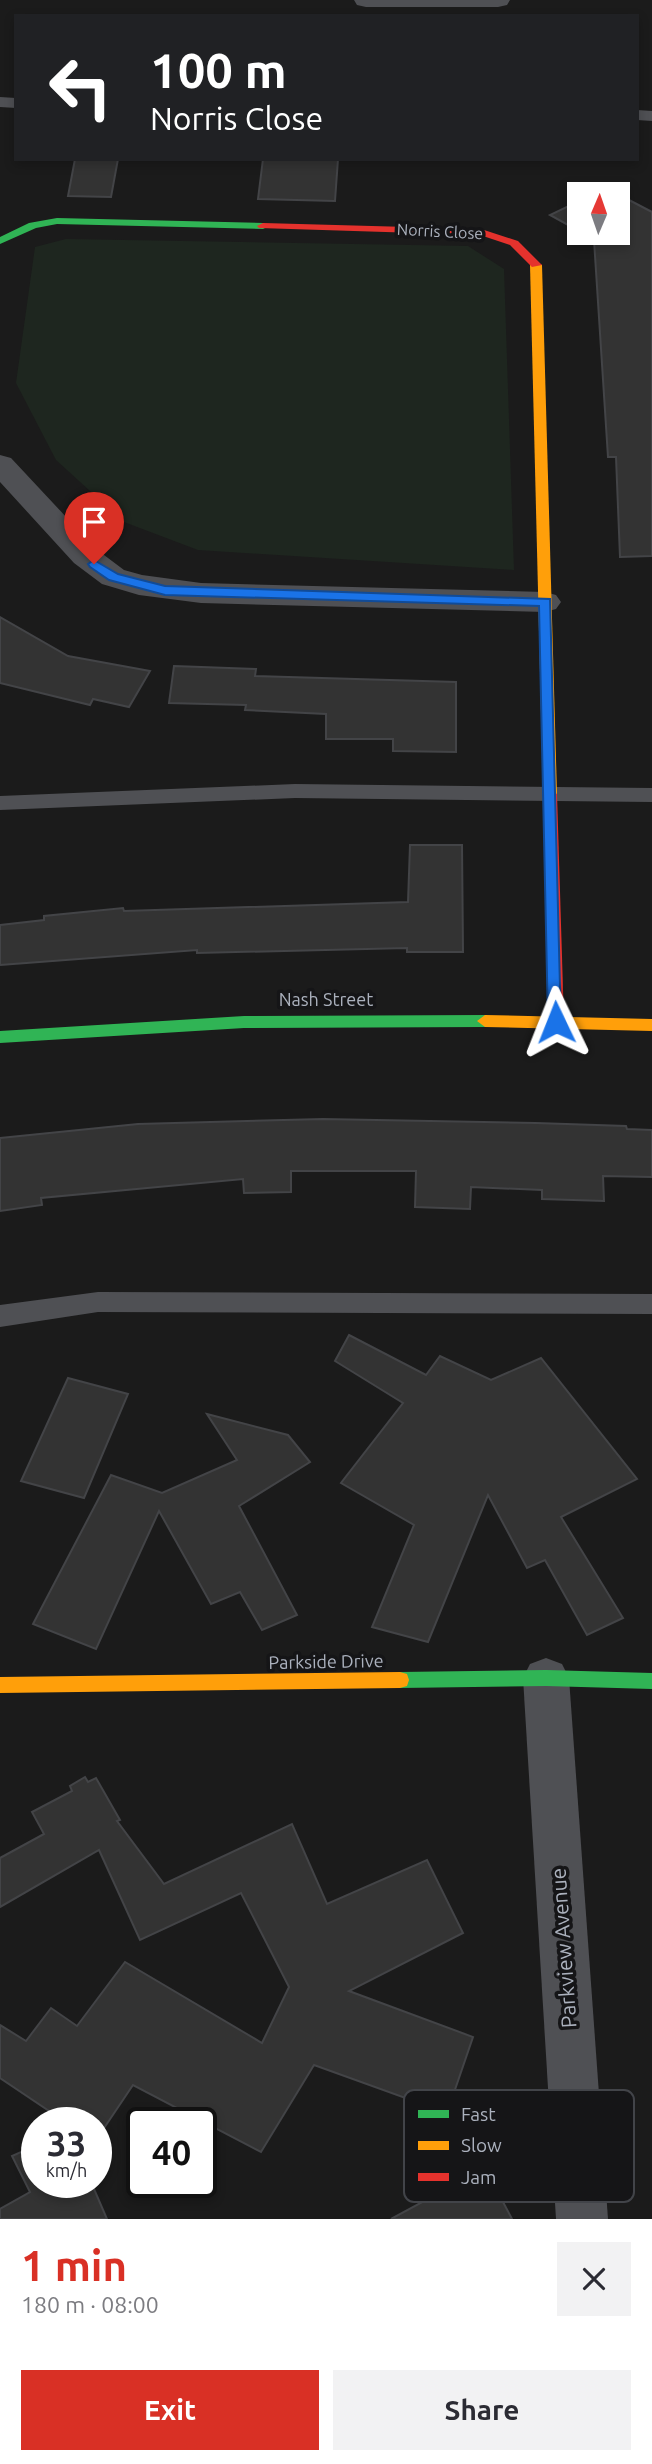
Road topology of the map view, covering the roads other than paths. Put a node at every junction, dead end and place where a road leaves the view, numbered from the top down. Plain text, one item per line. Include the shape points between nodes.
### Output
1 (366, 0) edge
2 (498, 0) edge
3 (0, 241) edge
4 (0, 464) edge
5 (545, 602) junction
6 (550, 793) junction
7 (652, 795) edge
8 (0, 803) edge
9 (556, 1022) junction
10 (652, 1025) edge
11 (0, 1037) edge
12 (652, 1304) edge
13 (0, 1316) edge
14 (546, 1678) junction
15 (652, 1681) edge
16 (0, 1685) edge
17 (573, 2090) edge

1 - 2 street
3 - 5 street, Norris Close via 33,225 57,221 458,230 498,236 526,249 537,267
4 - 5 street via 85,556 113,577 139,585 201,593
5 - 6 street, Norris Close
6 - 7 lane
6 - 8 lane via 295,791
6 - 9 street, Norris Close
9 - 10 street, Nash Street
9 - 11 street, Nash Street via 248,1020
12 - 13 lane via 98,1301
14 - 15 street, Parkside Drive
14 - 16 street, Parkside Drive
14 - 17 street, Parkview Avenue

